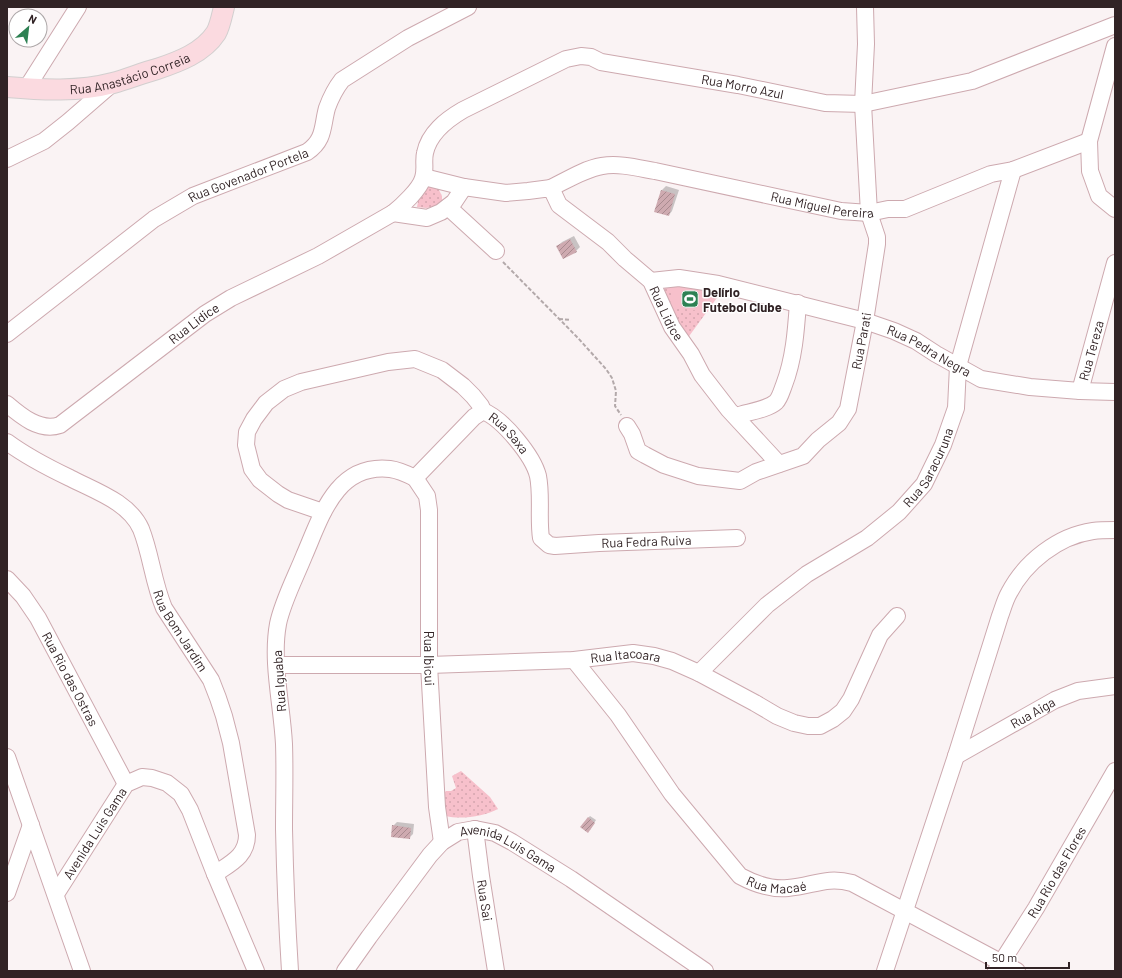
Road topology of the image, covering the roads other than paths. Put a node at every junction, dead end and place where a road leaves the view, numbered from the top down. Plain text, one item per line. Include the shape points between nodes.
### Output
1 (78, 7) edge
2 (224, 7) edge
3 (468, 7) edge
4 (865, 7) edge
5 (1115, 25) edge
6 (1115, 46) edge
7 (113, 83) junction
8 (17, 88) edge
9 (863, 104) junction
10 (1089, 141) junction
11 (7, 159) edge
12 (1013, 170) junction
13 (422, 181) junction
14 (464, 187) junction
15 (550, 188) junction
16 (448, 207) junction
17 (1115, 209) edge
18 (393, 213) junction
19 (869, 213) junction
20 (496, 251) road end
21 (1115, 263) edge
22 (651, 281) junction
23 (798, 303) junction
24 (865, 321) junction
25 (7, 334) edge
26 (958, 366) junction
27 (1080, 391) junction
28 (1115, 392) edge
29 (7, 404) edge
30 (483, 411) junction
31 (736, 416) junction
32 (627, 426) road end
33 (7, 442) edge
34 (779, 464) junction
35 (415, 478) junction
36 (322, 512) junction
37 (1115, 530) edge
38 (737, 538) dead end
39 (555, 546) joint
40 (7, 579) edge
41 (897, 616) dead end
42 (574, 660) junction
43 (277, 665) junction
44 (430, 665) junction
45 (699, 673) junction
46 (1115, 686) edge
47 (956, 756) junction
48 (7, 757) edge
49 (1115, 772) edge
50 (126, 784) junction
51 (31, 825) junction
52 (476, 829) junction
53 (442, 842) junction
54 (215, 874) junction
55 (7, 893) edge
56 (56, 894) junction
57 (905, 911) junction
58 (999, 967) edge
59 (82, 971) edge
60 (256, 971) edge
61 (290, 971) edge
62 (345, 971) edge
63 (496, 971) edge
64 (704, 971) edge
65 (885, 971) edge
66 (1017, 971) edge

1 - 8 street
2 - 7 main road, Rua Anastácio Correia via 216,33 186,58
3 - 25 street, Rua Govenador Portela via 408,38 342,80 331,98 322,134 315,147 192,196 175,206 154,219
4 - 9 street, Rua Parati
5 - 9 street, Rua Morro Azul via 972,81
6 - 10 street
7 - 8 main road, Rua Anastácio Correia via 57,90
7 - 11 street via 44,140
9 - 13 street, Rua Morro Azul via 825,103 738,85 601,62 591,57 573,56 463,110 442,124 424,154
9 - 19 street, Rua Parati
10 - 12 street, Rua Miguel Pereira
10 - 17 street via 1090,171 1099,196
12 - 19 street, Rua Miguel Pereira via 991,174 905,209
12 - 26 street, Rua Saracuruna
13 - 14 street
13 - 18 street, Rua Lidice
14 - 15 street via 506,193
14 - 16 street
15 - 19 street, Rua Miguel Pereira via 583,171 603,166 625,166 841,211
15 - 22 street, Rua Lidice via 559,205 608,242
16 - 18 street via 427,218
16 - 20 street
18 - 29 street, Rua Lidice via 318,256 231,298 205,314 60,425 39,425 29,421
19 - 24 street, Rua Parati via 877,244
21 - 27 street, Rua Tereza
22 - 23 street, Rua Pedra Negra via 679,278 718,284
22 - 31 street, Rua Lidice via 672,327 702,375
23 - 24 street, Rua Pedra Negra
23 - 31 street via 794,350 782,392 776,402
24 - 26 street, Rua Pedra Negra via 916,341
24 - 34 street, Rua Parati via 848,409 839,424 803,456
26 - 27 street, Rua Pedra Negra via 981,379 1030,387
26 - 45 street, Rua Saracuruna via 956,408 924,484 899,512 867,538 807,574 767,605
27 - 28 street, Rua Pedra Negra
30 - 35 street, Rua Saxa via 474,417
30 - 36 street via 464,386 442,370 415,359 388,362 301,382 284,389 266,402 247,432 246,445 252,469 260,480 278,494
30 - 39 street, Rua Saxa via 491,414 506,427 533,466 540,492 541,538 549,545
31 - 34 street, Rua Lidice
32 - 34 street, Rua Parati via 638,451 664,465 698,476 740,481
33 - 54 street, Rua Bom Jardim via 112,500 133,516 140,528 164,608 211,680 231,743 247,844 236,860
35 - 36 street, Rua Iguaba via 390,469 359,473 344,483
35 - 44 street, Rua Ibicui via 427,496 429,510
36 - 43 street, Rua Iguaba via 278,623
37 - 47 street via 1092,531 1070,538 1034,560 1020,576 1008,594 1000,616
38 - 39 street, Rua Fedra Ruiva
40 - 50 street, Rua Rio das Ostras via 38,618
41 - 45 street, Rua Itacoara via 880,634 851,700 834,720 820,726 794,723 777,716
42 - 44 street, Rua Itacoara
42 - 45 street, Rua Itacoara via 627,654 647,655 672,661
42 - 57 street, Rua Macaé via 618,715 672,794 740,876 769,888 788,888 843,880
43 - 44 street, Rua Itacoara
43 - 61 street, Rua Iguaba via 284,744 284,829
44 - 53 street, Rua Ibicui via 437,807
46 - 47 street, Rua Aiga via 1078,691 1055,700
47 - 57 street
48 - 51 street
49 - 58 street, Rua Rio das Flores
50 - 54 street, Avenida Luis Gama via 142,777 152,778 167,783 180,794 190,810
50 - 56 street, Avenida Luis Gama
51 - 55 street
51 - 56 street
52 - 53 street, Avenida Luis Gama via 458,832
52 - 63 street, Rua Sai
52 - 64 street, Avenida Luis Gama via 495,832 512,842 571,879
53 - 62 street, Avenida Luis Gama
54 - 60 street, Avenida Luis Gama
56 - 59 street
57 - 58 street, Rua Macaé
57 - 65 street
58 - 66 street, Rua Macaé

